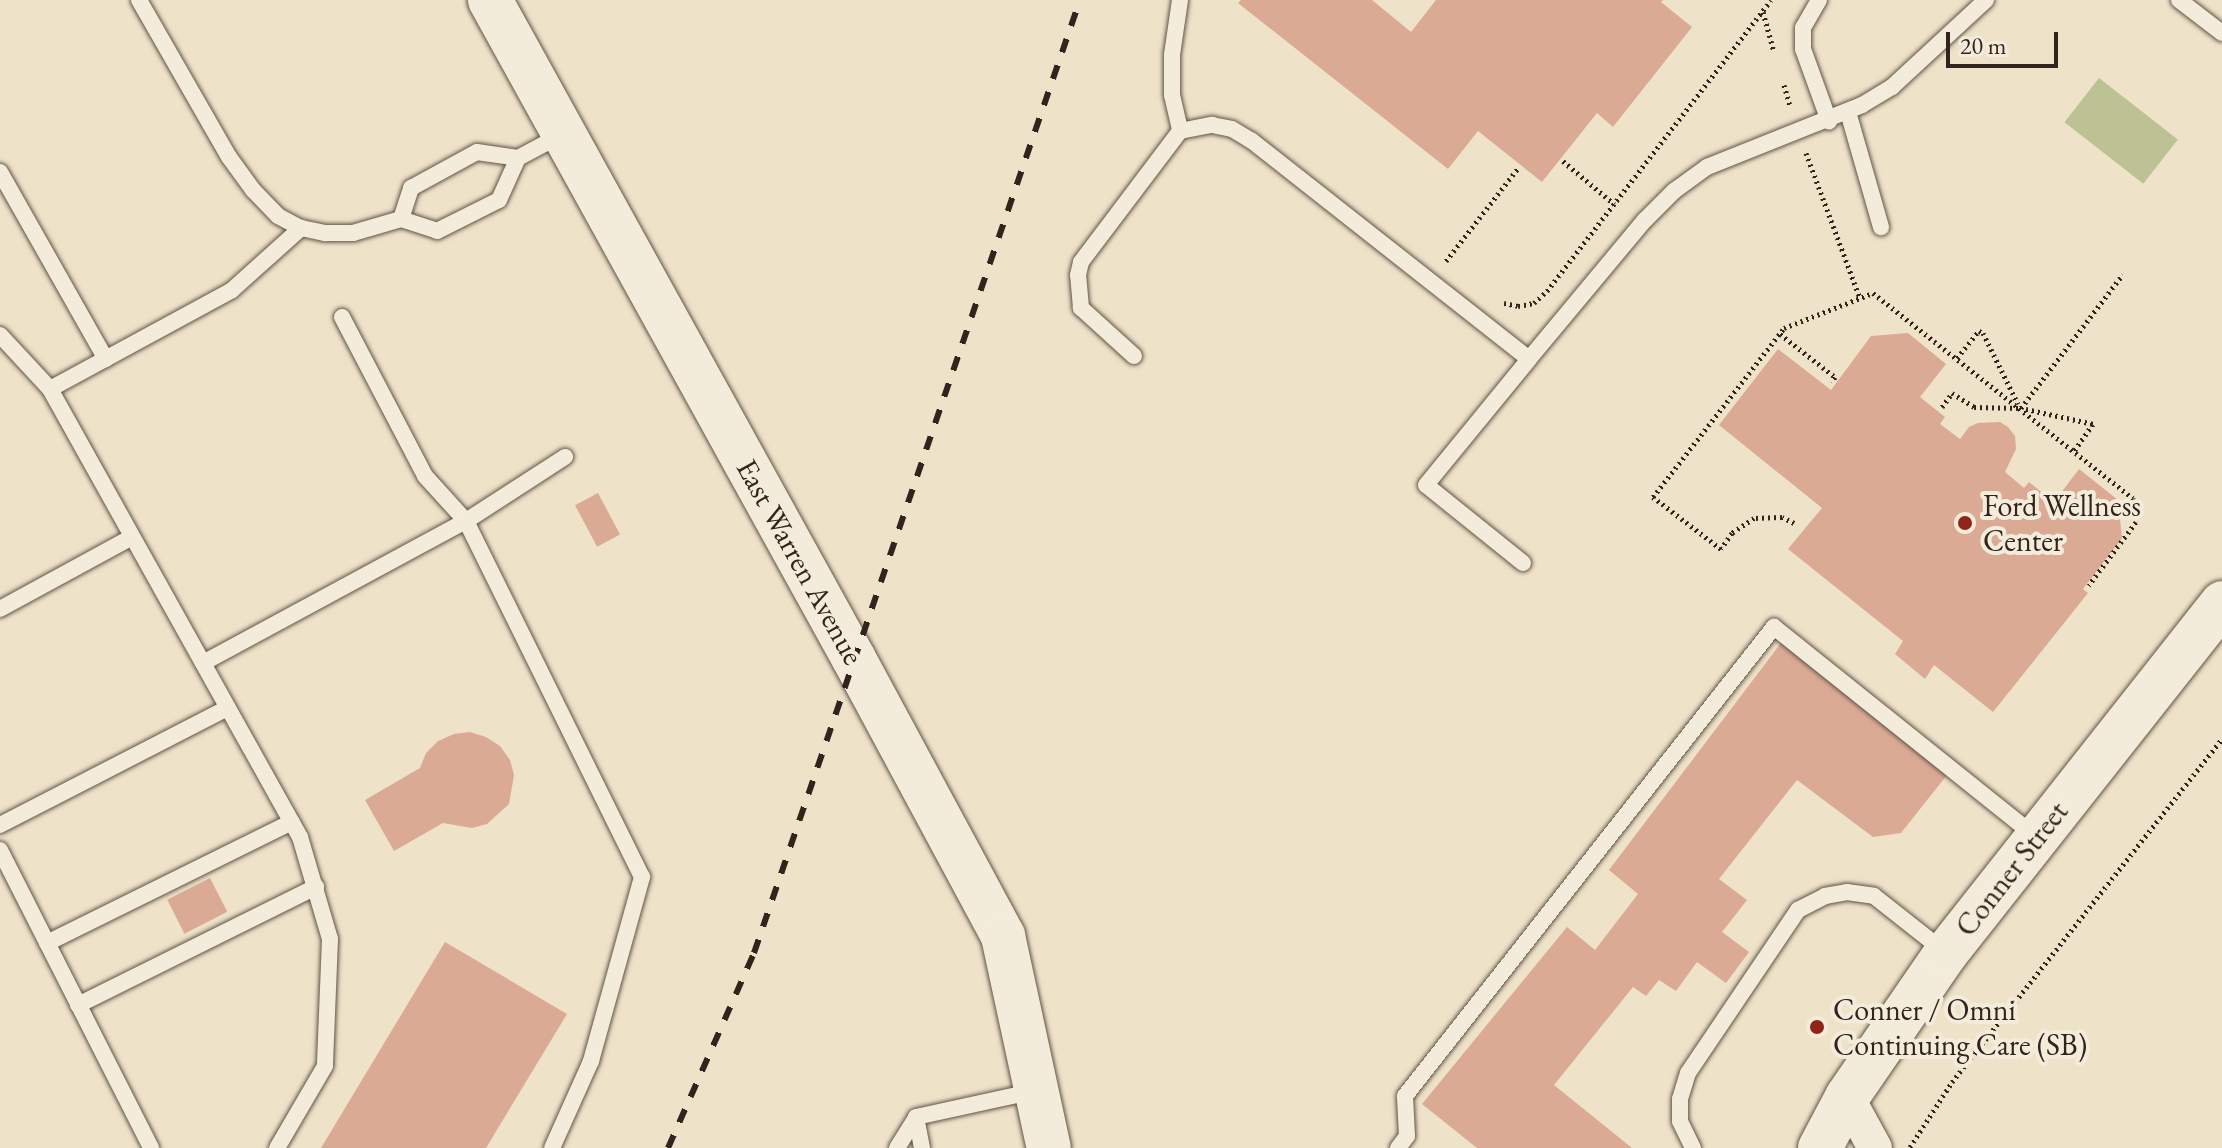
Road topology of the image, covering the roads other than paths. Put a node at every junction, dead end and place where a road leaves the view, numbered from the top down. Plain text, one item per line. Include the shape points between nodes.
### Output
1 (139, 0) edge
2 (490, 0) edge
3 (1180, 0) edge
4 (1819, 0) edge
5 (1986, 0) edge
6 (2179, 0) edge
7 (2222, 33) edge
8 (1848, 112) junction
9 (1829, 121) junction
10 (1180, 131) junction
11 (564, 134) junction
12 (518, 158) junction
13 (0, 172) edge
14 (401, 219) junction
15 (1881, 227) dead end
16 (301, 228) junction
17 (342, 317) dead end
18 (0, 335) edge
19 (1134, 356) dead end
20 (106, 359) junction
21 (1529, 359) junction
22 (50, 389) junction
23 (565, 457) dead end
24 (466, 521) junction
25 (132, 537) junction
26 (1523, 563) dead end
27 (2222, 603) edge
28 (0, 609) edge
29 (203, 663) junction
30 (228, 708) junction
31 (292, 822) junction
32 (0, 825) edge
33 (2038, 838) junction
34 (0, 850) edge
35 (316, 887) junction
36 (47, 943) junction
37 (1946, 953) junction
38 (78, 1005) junction
39 (1036, 1091) junction
40 (1847, 1097) junction
41 (916, 1117) junction
42 (151, 1148) edge
43 (277, 1148) edge
44 (552, 1148) edge
45 (897, 1148) edge
46 (922, 1148) edge
47 (1049, 1148) edge
48 (1398, 1148) edge
49 (1693, 1148) edge
50 (1820, 1148) edge
51 (1875, 1148) edge

1 - 16 lane via 229,157 278,216
2 - 11 main road, East Warren Avenue
3 - 10 lane via 1172,55 1172,95
4 - 9 lane via 1803,28 1803,49
5 - 8 lane via 1892,87
6 - 7 lane
8 - 9 lane
8 - 15 lane
9 - 21 lane via 1707,167 1674,191
10 - 19 lane via 1081,262 1078,275 1081,308
10 - 21 lane via 1212,125 1252,141
11 - 12 lane
11 - 39 main road, East Warren Avenue via 1003,936
12 - 14 lane via 477,152 411,188
12 - 14 lane via 499,200 437,231
13 - 20 lane
14 - 16 lane via 353,233
16 - 20 lane via 232,290
17 - 24 lane via 425,476
18 - 22 lane
20 - 22 lane
21 - 26 lane via 1426,485
22 - 25 lane
23 - 24 lane
24 - 29 lane
24 - 44 lane via 642,877 591,1061
25 - 28 lane
25 - 29 lane
27 - 33 main road, Conner Street
29 - 30 lane
30 - 31 lane
30 - 32 lane
31 - 35 lane
31 - 36 lane
33 - 37 main road, Conner Street
33 - 48 lane via 1774,627 1405,1096 1407,1136
34 - 36 lane
35 - 38 lane
35 - 43 lane via 330,939 325,1066
36 - 38 lane
37 - 40 main road, Conner Street
37 - 49 lane via 1874,896 1825,896 1798,910 1688,1073 1680,1121
38 - 42 lane
39 - 41 lane
39 - 47 main road, East Warren Avenue
40 - 50 main road, Conner Street
40 - 51 street
41 - 45 lane
41 - 46 lane

